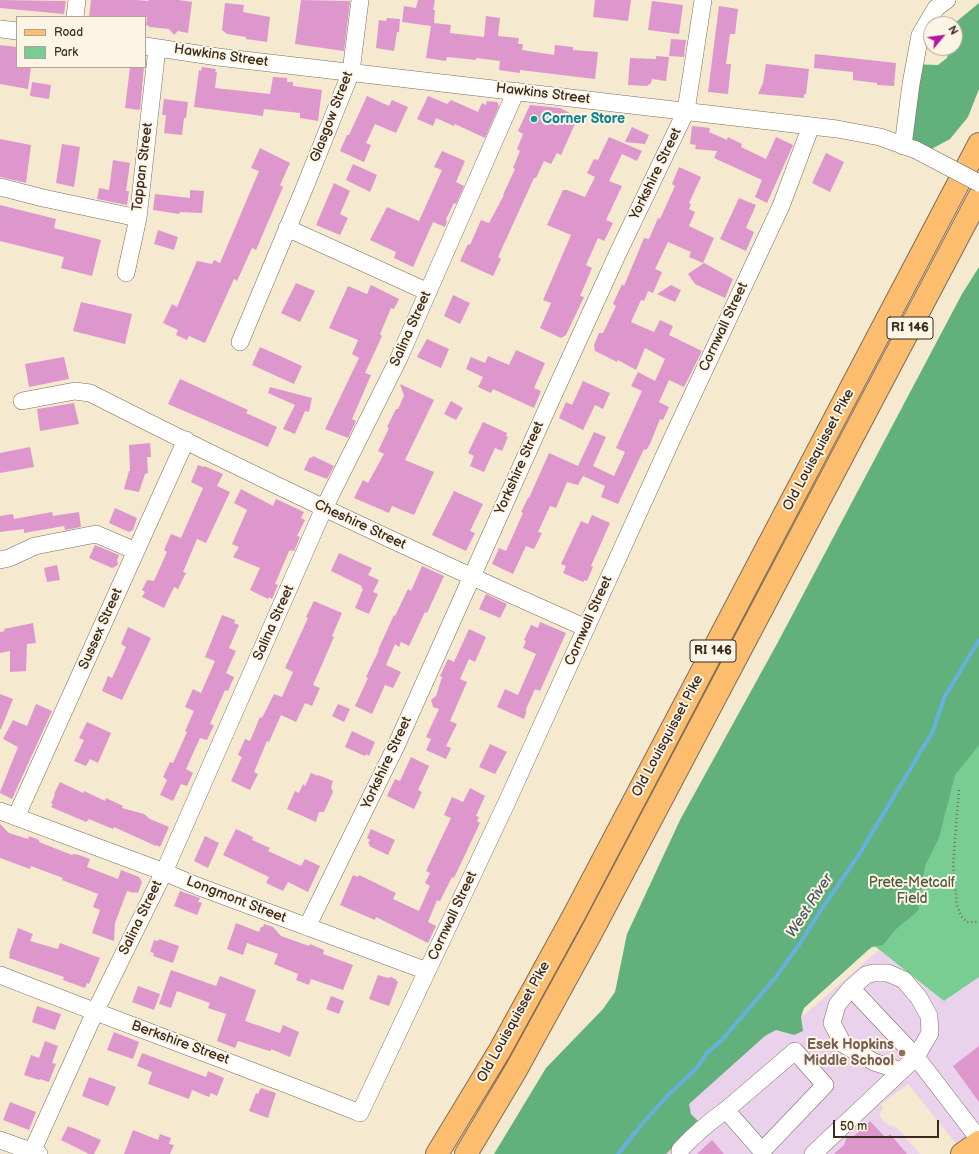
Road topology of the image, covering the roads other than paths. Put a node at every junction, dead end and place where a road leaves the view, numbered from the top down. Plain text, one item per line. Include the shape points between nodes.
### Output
1 (77, 0) edge
2 (360, 0) edge
3 (703, 0) edge
4 (947, 0) edge
5 (75, 16) edge
6 (0, 29) edge
7 (16, 31) edge
8 (151, 47) edge
9 (351, 72) junction
10 (516, 91) junction
11 (686, 111) junction
12 (811, 126) junction
13 (979, 144) edge
14 (910, 148) junction
15 (979, 183) edge
16 (0, 187) edge
17 (979, 197) edge
18 (138, 218) junction
19 (287, 228) junction
20 (126, 273) dead end
21 (428, 292) junction
22 (240, 342) dead end
23 (22, 401) dead end
24 (186, 440) junction
25 (324, 508) junction
26 (136, 551) junction
27 (0, 560) edge
28 (472, 577) junction
29 (586, 628) junction
30 (0, 811) edge
31 (16, 818) junction
32 (164, 872) junction
33 (307, 927) junction
34 (427, 971) junction
35 (0, 975) edge
36 (851, 988) junction
37 (95, 1012) junction
38 (916, 1057) junction
39 (901, 1071) junction
40 (726, 1110) junction
41 (360, 1113) joint
42 (979, 1139) edge
43 (0, 1140) edge
44 (979, 1142) edge
45 (762, 1152) edge
46 (34, 1153) edge
47 (437, 1154) edge
48 (466, 1154) edge
49 (680, 1154) edge
50 (813, 1154) edge
51 (962, 1154) edge

1 - 5 street
2 - 9 street, Glasgow Street
3 - 11 street, Yorkshire Street
4 - 14 street via 936,8 920,34 911,84
6 - 7 street
8 - 9 street, Hawkins Street
8 - 18 street, Tappan Street
9 - 10 street, Hawkins Street
9 - 19 street, Glasgow Street
10 - 11 street, Hawkins Street
10 - 21 street, Salina Street
11 - 12 street, Hawkins Street
11 - 28 street, Yorkshire Street via 600,291
12 - 14 street, Hawkins Street via 880,138
12 - 29 street, Cornwall Street via 781,206
13 - 47 main road, Old Louisquisset Pike / RI 146 via 570,921 503,1043
14 - 15 street, Hawkins Street, bridge
16 - 18 street, Tappan Street
17 - 48 main road, Old Louisquisset Pike / RI 146 via 570,974
18 - 20 street
19 - 21 street
19 - 22 street, Glasgow Street
21 - 25 street, Salina Street via 399,358
23 - 24 street, Cheshire Street via 75,390 90,393
24 - 25 street, Cheshire Street
24 - 26 street, Sussex Street
25 - 28 street, Cheshire Street
25 - 32 street, Salina Street
26 - 27 street via 96,534 35,546
26 - 31 street, Sussex Street
28 - 29 street, Cheshire Street
28 - 33 street, Yorkshire Street via 396,746
29 - 34 street, Cornwall Street
30 - 31 street, Longmont Street
31 - 32 street, Longmont Street
32 - 33 street, Longmont Street
32 - 37 street, Salina Street
33 - 34 street, Longmont Street
34 - 41 street, Cornwall Street
35 - 37 street, Berkshire Street
36 - 38 street
36 - 38 street via 866,975 874,973 888,973 904,980 919,998 928,1016 930,1032
36 - 39 street via 837,1005 832,1023 843,1044 874,1062
37 - 41 street, Berkshire Street
37 - 46 street, Salina Street
38 - 39 street
38 - 42 street
39 - 50 street
40 - 45 street
40 - 45 street via 795,1051 825,1085
40 - 49 street via 701,1129 680,1150
43 - 46 street
44 - 51 main road

